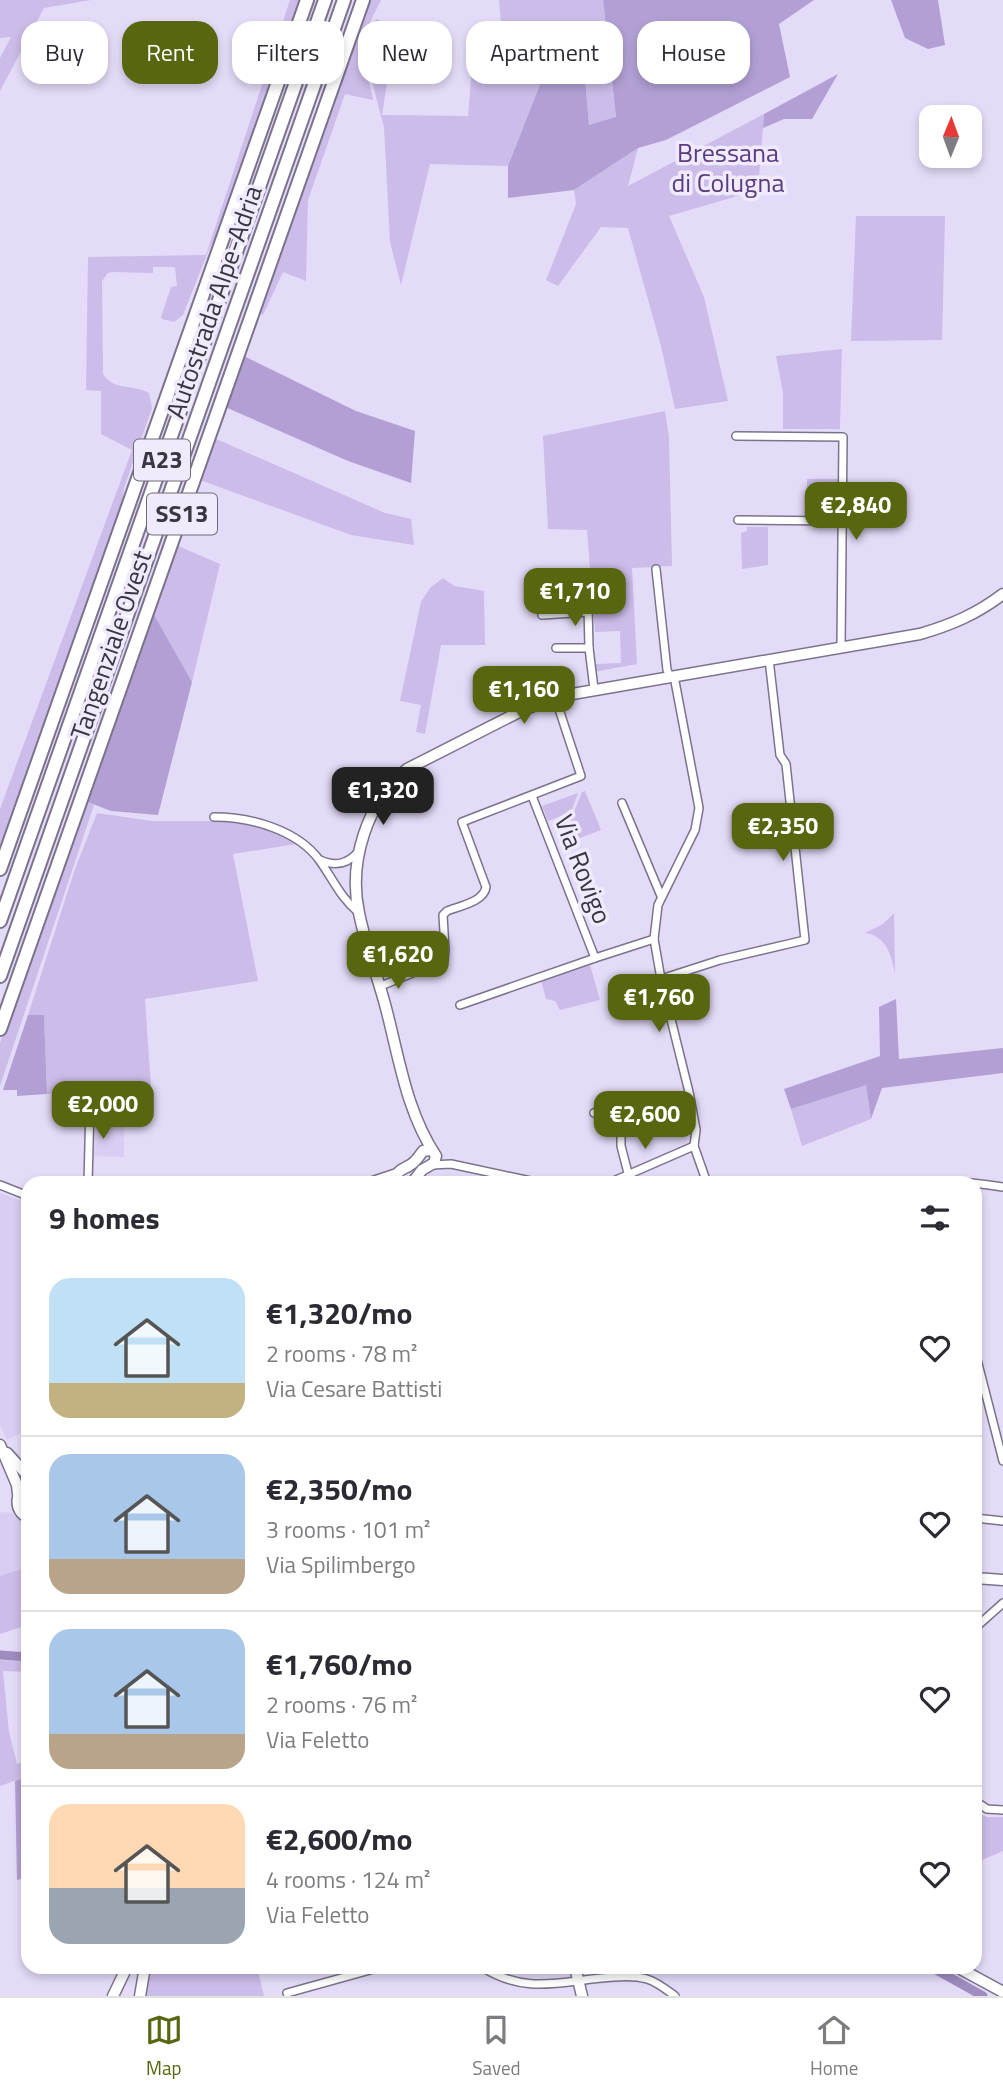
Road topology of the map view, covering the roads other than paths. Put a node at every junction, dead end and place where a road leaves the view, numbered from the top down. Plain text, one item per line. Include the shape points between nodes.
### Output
1 (307, 0) edge
2 (324, 0) edge
3 (344, 0) edge
4 (363, 0) edge
5 (736, 436) dead end
6 (738, 520) dead end
7 (842, 521) junction
8 (656, 569) dead end
9 (1003, 594) edge
10 (542, 615) dead end
11 (841, 647) junction
12 (555, 648) dead end
13 (589, 648) junction
14 (769, 659) junction
15 (672, 676) junction
16 (594, 689) junction
17 (555, 697) junction
18 (532, 796) junction
19 (622, 803) dead end
20 (214, 817) dead end
21 (361, 848) junction
22 (320, 860) junction
23 (0, 869) edge
24 (661, 896) junction
25 (359, 913) junction
26 (0, 921) edge
27 (654, 939) junction
28 (595, 958) junction
29 (0, 975) edge
30 (661, 979) junction
31 (381, 986) junction
32 (460, 1005) dead end
33 (0, 1029) edge
34 (105, 1091) dead end
35 (594, 1113) dead end
36 (694, 1146) junction
37 (429, 1156) junction
38 (628, 1173) junction
39 (88, 1176) edge
40 (399, 1176) edge
41 (418, 1176) edge
42 (507, 1176) edge
43 (622, 1176) edge
44 (705, 1176) edge
45 (982, 1183) edge
46 (0, 1185) edge
47 (1003, 1186) edge
48 (21, 1193) edge
49 (982, 1379) edge
50 (1003, 1461) edge
51 (21, 1468) edge
52 (21, 1492) edge
53 (18, 1494) junction
54 (21, 1511) edge
55 (982, 1519) edge
56 (1003, 1521) edge
57 (982, 1578) edge
58 (1003, 1580) edge
59 (1003, 1603) edge
60 (982, 1622) edge
61 (982, 1806) edge
62 (1003, 1810) edge
63 (124, 1974) edge
64 (144, 1974) edge
65 (356, 1974) edge
66 (492, 1974) edge
67 (577, 1974) edge
68 (970, 1974) edge
69 (579, 1982) junction
70 (1003, 1992) edge
71 (287, 1993) dead end
72 (113, 1996) edge
73 (140, 1996) edge
74 (582, 1996) edge
75 (676, 1996) edge

1 - 23 highway, Tangenziale Ovest / SS13
2 - 26 highway, Autostrada Alpe-Adria / A23
3 - 29 highway, Autostrada Alpe-Adria / A23
4 - 33 highway, Tangenziale Ovest / SS13
5 - 7 street via 843,437
6 - 7 street
7 - 11 street
8 - 15 street
9 - 11 street via 951,625
10 - 13 street via 588,609
11 - 14 street
12 - 13 street
13 - 16 street
14 - 15 street
14 - 30 street via 780,755 786,764 805,940
15 - 16 street
15 - 24 street via 699,808 695,830
16 - 17 street
17 - 18 street via 581,776
17 - 21 street via 407,769 380,797
18 - 28 street, Via Rovigo
18 - 31 street via 462,822 485,894 443,915 444,960
19 - 24 street
20 - 22 street via 265,824
21 - 22 street via 348,862
21 - 25 street
22 - 25 street via 344,900
24 - 27 street
25 - 31 street
27 - 28 street, Via Rovigo
27 - 30 street
28 - 32 street, Via Rovigo
30 - 36 street via 689,1092
31 - 37 street
34 - 39 street via 90,1106
35 - 38 street via 610,1107 621,1115 621,1146
36 - 38 street
36 - 44 street
37 - 40 street
37 - 41 street
37 - 42 street
38 - 43 street
45 - 47 street
46 - 48 street
49 - 50 street
51 - 53 street via 0,1445
52 - 53 street
53 - 54 street
55 - 56 street
57 - 58 street
59 - 60 street
61 - 62 street
63 - 72 street
64 - 73 street
65 - 71 street
66 - 69 street via 520,1986
67 - 69 street
68 - 70 street
69 - 74 street
69 - 75 street via 635,1977 648,1979

